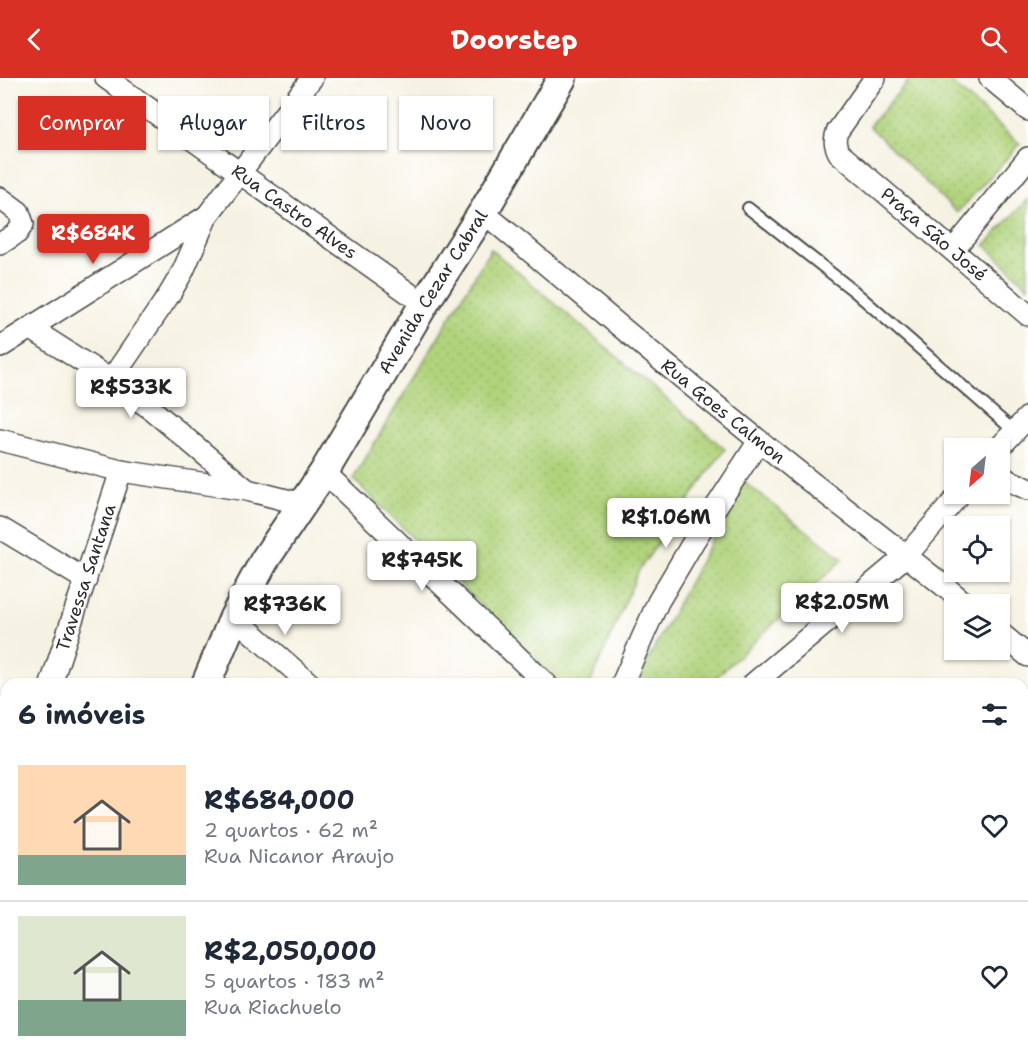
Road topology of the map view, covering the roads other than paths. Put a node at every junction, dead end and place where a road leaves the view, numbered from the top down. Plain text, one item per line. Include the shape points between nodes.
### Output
1 (106, 78) edge
2 (312, 78) edge
3 (562, 78) edge
4 (875, 78) edge
5 (990, 78) edge
6 (1028, 110) edge
7 (1028, 158) edge
8 (241, 173) junction
9 (0, 198) edge
10 (748, 208) dead end
11 (483, 212) junction
12 (207, 216) junction
13 (0, 244) edge
14 (954, 249) junction
15 (424, 304) junction
16 (1028, 315) edge
17 (30, 328) junction
18 (0, 347) edge
19 (111, 380) junction
20 (1021, 424) edge
21 (1008, 438) edge
22 (0, 440) edge
23 (759, 441) junction
24 (122, 471) junction
25 (324, 472) junction
26 (1010, 481) edge
27 (1028, 489) edge
28 (247, 490) junction
29 (302, 504) junction
30 (951, 504) edge
31 (0, 528) edge
32 (907, 555) junction
33 (86, 580) junction
34 (954, 594) edge
35 (234, 617) junction
36 (1010, 641) edge
37 (1028, 656) edge
38 (53, 678) edge
39 (209, 678) edge
40 (303, 678) edge
41 (540, 678) edge
42 (625, 678) edge
43 (760, 678) edge

1 - 8 street, Rua Castro Alves
2 - 8 street
3 - 11 main road, Avenida Cezar Cabral
4 - 14 street, Praça São José via 837,132 834,140 840,153
5 - 6 street
7 - 14 street
8 - 12 street
8 - 15 street, Rua Castro Alves
9 - 13 street via 19,212 23,220 21,228
10 - 20 lane
11 - 15 main road, Avenida Cezar Cabral
11 - 23 street, Rua Goes Calmon
12 - 17 street
12 - 19 street via 178,279
14 - 16 street, Praça São José
15 - 25 main road, Avenida Cezar Cabral
17 - 18 street
17 - 19 street
19 - 28 street
20 - 21 street
22 - 24 street
23 - 32 street, Rua Goes Calmon
23 - 42 street via 658,602
24 - 28 street
24 - 33 street, Travessa Santana
25 - 29 main road, Avenida Cezar Cabral
25 - 41 street
26 - 27 street
28 - 29 street
29 - 35 main road, Avenida Cezar Cabral via 264,561
30 - 32 street
31 - 33 street
32 - 34 street, Rua Goes Calmon
32 - 43 street
33 - 38 street, Travessa Santana
35 - 39 main road, Avenida Cezar Cabral
35 - 40 street
36 - 37 street

